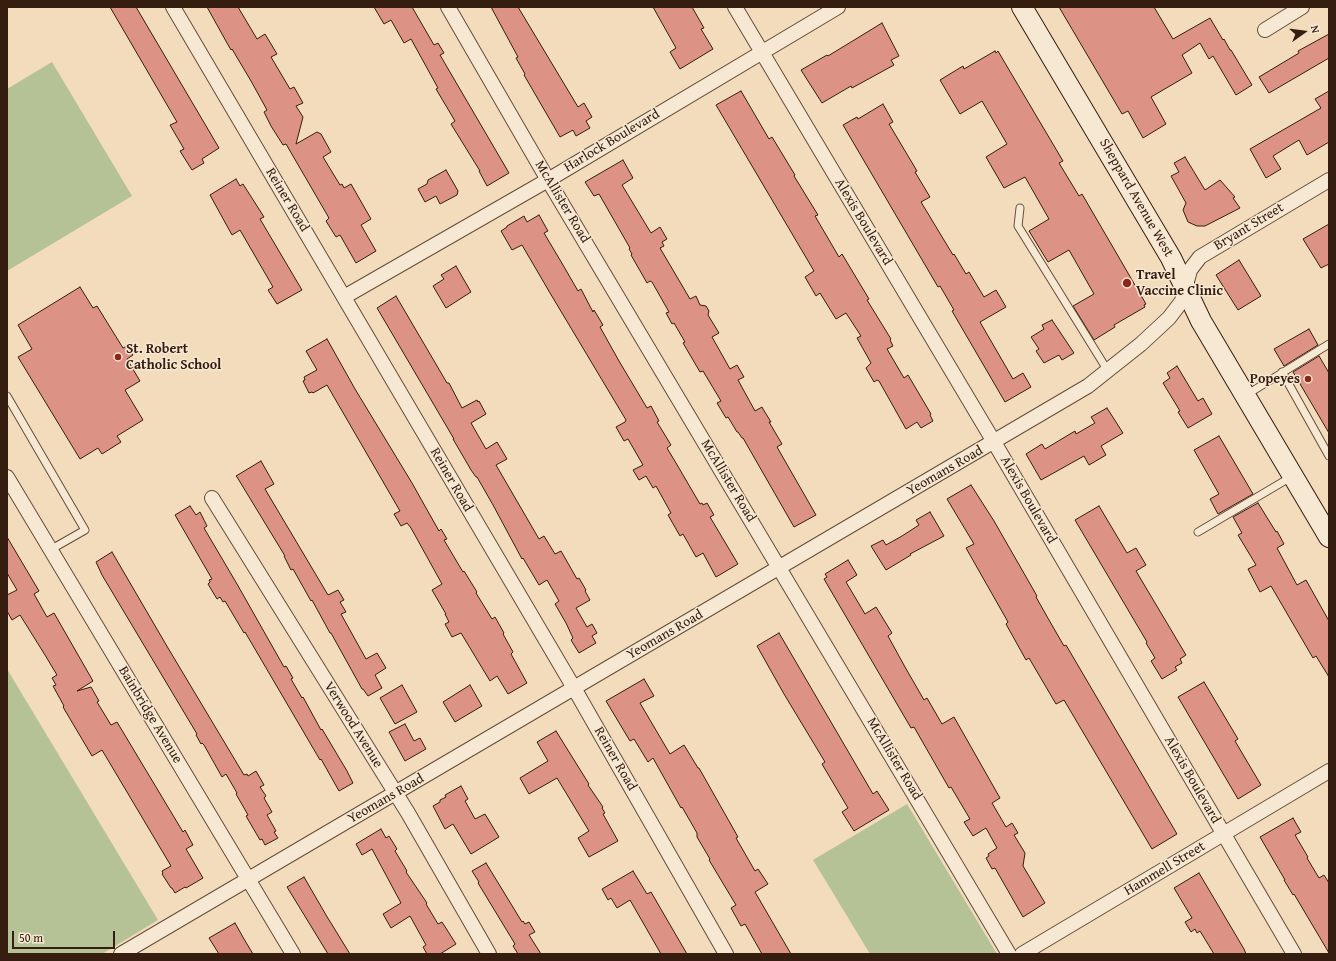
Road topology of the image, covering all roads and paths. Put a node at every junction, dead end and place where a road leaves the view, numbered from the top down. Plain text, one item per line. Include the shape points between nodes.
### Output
1 (172, 7) edge
2 (448, 7) edge
3 (735, 7) edge
4 (838, 7) edge
5 (1022, 7) edge
6 (1302, 7) edge
7 (1265, 30) dead end
8 (761, 52) junction
9 (548, 180) junction
10 (1329, 180) edge
11 (1020, 208) dead end
12 (1185, 288) junction
13 (344, 297) junction
14 (1329, 344) edge
15 (1108, 371) junction
16 (1282, 372) junction
17 (1246, 395) junction
18 (7, 396) edge
19 (994, 442) junction
20 (1329, 456) edge
21 (1293, 476) junction
22 (7, 477) edge
23 (11, 493) edge
24 (212, 498) dead end
25 (1198, 532) dead end
26 (1329, 537) edge
27 (50, 550) junction
28 (780, 567) junction
29 (574, 688) junction
30 (1329, 770) edge
31 (396, 794) junction
32 (1223, 834) junction
33 (248, 878) junction
34 (121, 954) edge
35 (293, 954) edge
36 (489, 954) edge
37 (726, 954) edge
38 (1009, 954) edge
39 (1022, 954) edge
40 (1294, 954) edge

1 - 13 street, Reiner Road
2 - 9 street, McAllister Road
3 - 8 street, Alexis Boulevard
4 - 8 street, Harlock Boulevard
5 - 12 main road, Sheppard Avenue West via 1171,258
6 - 7 street
8 - 9 street, Harlock Boulevard
8 - 19 street, Alexis Boulevard
9 - 13 street, Harlock Boulevard
9 - 28 street, McAllister Road
10 - 12 street, Bryant Street via 1200,256 1190,270
11 - 15 lane via 1018,226
12 - 15 street, Yeomans Road via 1182,301 1169,318
12 - 17 main road, Sheppard Avenue West via 1201,321
13 - 29 street, Reiner Road
14 - 16 lane
15 - 19 street, Yeomans Road via 1088,386
16 - 17 lane
16 - 20 lane
17 - 21 main road, Sheppard Avenue West
18 - 27 lane via 85,530
19 - 28 street, Yeomans Road
19 - 32 street, Alexis Boulevard
21 - 25 lane
21 - 26 main road, Sheppard Avenue West via 1321,518
22 - 23 street, Bainbridge Avenue
23 - 27 street, Bainbridge Avenue
24 - 31 street, Verwood Avenue
27 - 33 street, Bainbridge Avenue
28 - 29 street, Yeomans Road
28 - 38 street, McAllister Road
29 - 31 street, Yeomans Road
29 - 37 street, Reiner Road
30 - 32 street, Hammell Street
31 - 33 street, Yeomans Road
31 - 36 street, Verwood Avenue
32 - 39 street, Hammell Street
32 - 40 street, Alexis Boulevard
33 - 34 street, Yeomans Road
33 - 35 street, Bainbridge Avenue

